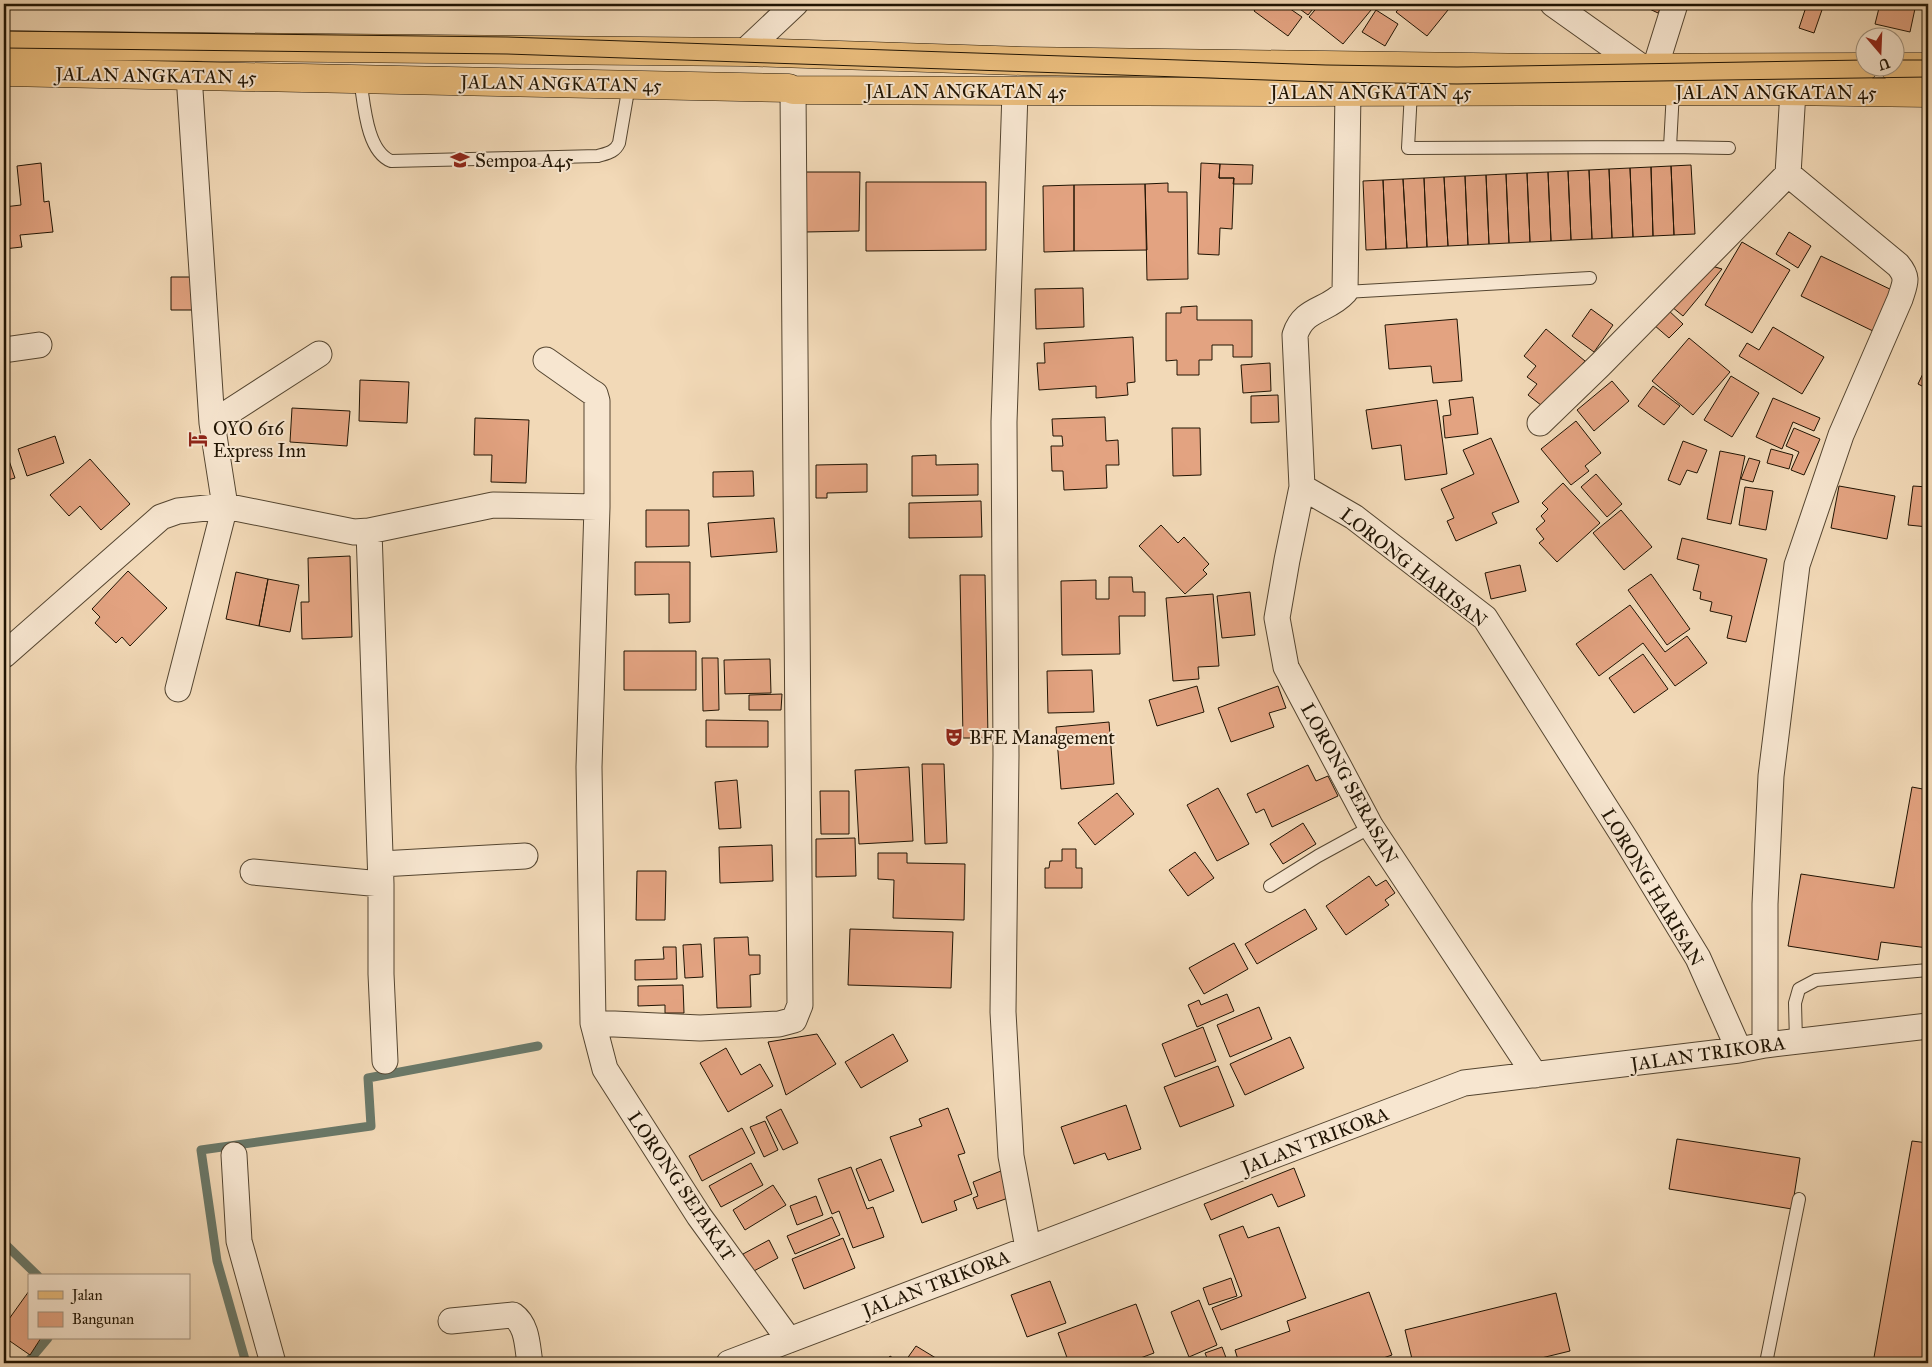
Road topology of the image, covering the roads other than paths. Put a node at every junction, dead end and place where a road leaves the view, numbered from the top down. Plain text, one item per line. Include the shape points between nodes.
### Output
1 (1553, 4) edge
2 (1675, 4) edge
3 (785, 7) edge
4 (4, 45) edge
5 (744, 52) junction
6 (1854, 67) edge
7 (1904, 67) edge
8 (1928, 67) edge
9 (1649, 68) junction
10 (4, 72) edge
11 (189, 75) junction
12 (360, 79) junction
13 (630, 85) junction
14 (793, 90) junction
15 (1348, 91) junction
16 (1412, 91) junction
17 (1673, 91) junction
18 (1793, 91) junction
19 (1015, 92) junction
20 (1928, 93) edge
21 (1670, 147) junction
22 (1729, 148) dead end
23 (1788, 174) junction
24 (1590, 278) dead end
25 (1345, 292) junction
26 (39, 345) dead end
27 (4, 350) edge
28 (319, 354) dead end
29 (546, 360) dead end
30 (212, 423) junction
31 (1540, 423) dead end
32 (1302, 486) junction
33 (225, 506) junction
34 (597, 507) junction
35 (369, 531) junction
36 (4, 655) edge
37 (178, 689) dead end
38 (1371, 827) junction
39 (525, 856) dead end
40 (253, 872) dead end
41 (381, 874) junction
42 (1270, 886) dead end
43 (1928, 970) edge
44 (593, 1023) junction
45 (1928, 1026) edge
46 (1796, 1041) junction
47 (1765, 1045) junction
48 (1740, 1050) junction
49 (385, 1061) dead end
50 (1535, 1075) junction
51 (234, 1155) dead end
52 (1799, 1199) dead end
53 (1028, 1248) junction
54 (451, 1321) dead end
55 (789, 1340) junction
56 (273, 1363) edge
57 (530, 1363) edge
58 (732, 1363) edge
59 (1766, 1363) edge

1 - 9 street
2 - 9 street
3 - 5 street
4 - 5 main road, JALAN ANGKATAN 45
5 - 9 main road, JALAN ANGKATAN 45 via 1022,61
6 - 9 main road, JALAN ANGKATAN 45
7 - 8 main road, JALAN ANGKATAN 45
10 - 11 main road, JALAN ANGKATAN 45
11 - 12 main road, JALAN ANGKATAN 45
11 - 30 street
12 - 13 main road, JALAN ANGKATAN 45
12 - 13 lane via 369,131 375,146 384,158 391,161 598,156 612,152 620,143
13 - 14 main road, JALAN ANGKATAN 45
14 - 19 main road, JALAN ANGKATAN 45
14 - 44 street via 800,1005 794,1020 779,1024 700,1028
15 - 16 main road, JALAN ANGKATAN 45
15 - 19 main road, JALAN ANGKATAN 45
15 - 25 street
16 - 17 main road, JALAN ANGKATAN 45
16 - 21 lane via 1408,148
17 - 18 main road, JALAN ANGKATAN 45
17 - 21 lane
18 - 20 main road, JALAN ANGKATAN 45
18 - 23 street
19 - 53 street via 1004,422 1006,755 1003,1012 1011,1156
21 - 22 lane
23 - 31 street
23 - 47 street via 1898,265 1906,274 1906,281 1841,435 1797,565 1771,776 1765,904
24 - 25 lane
25 - 32 street via 1337,300 1306,315 1298,324 1295,335
26 - 27 street
28 - 30 street
29 - 34 street, LORONG SEPAKAT via 594,394 597,401
30 - 33 street
32 - 38 street, LORONG SERASAN via 1277,618 1286,667
32 - 48 street, LORONG HARISAN via 1354,517 1486,618 1698,958
33 - 35 street via 354,532
33 - 36 street via 178,511 161,517
33 - 37 street
34 - 35 street via 494,505
34 - 44 street, LORONG SEPAKAT via 589,767
35 - 41 street
38 - 42 lane
38 - 50 street, LORONG SERASAN
39 - 41 street
40 - 41 street
41 - 49 street
43 - 46 lane via 1816,980 1799,988 1795,1003
44 - 55 street, LORONG SEPAKAT via 605,1069 699,1216
45 - 46 street, JALAN TRIKORA
46 - 47 street, JALAN TRIKORA
47 - 48 street, JALAN TRIKORA
48 - 50 street, JALAN TRIKORA
50 - 53 street, JALAN TRIKORA via 1464,1084
51 - 56 street via 239,1241
52 - 59 lane
53 - 55 street, JALAN TRIKORA
54 - 57 street via 513,1315 524,1327
55 - 58 street, JALAN TRIKORA

